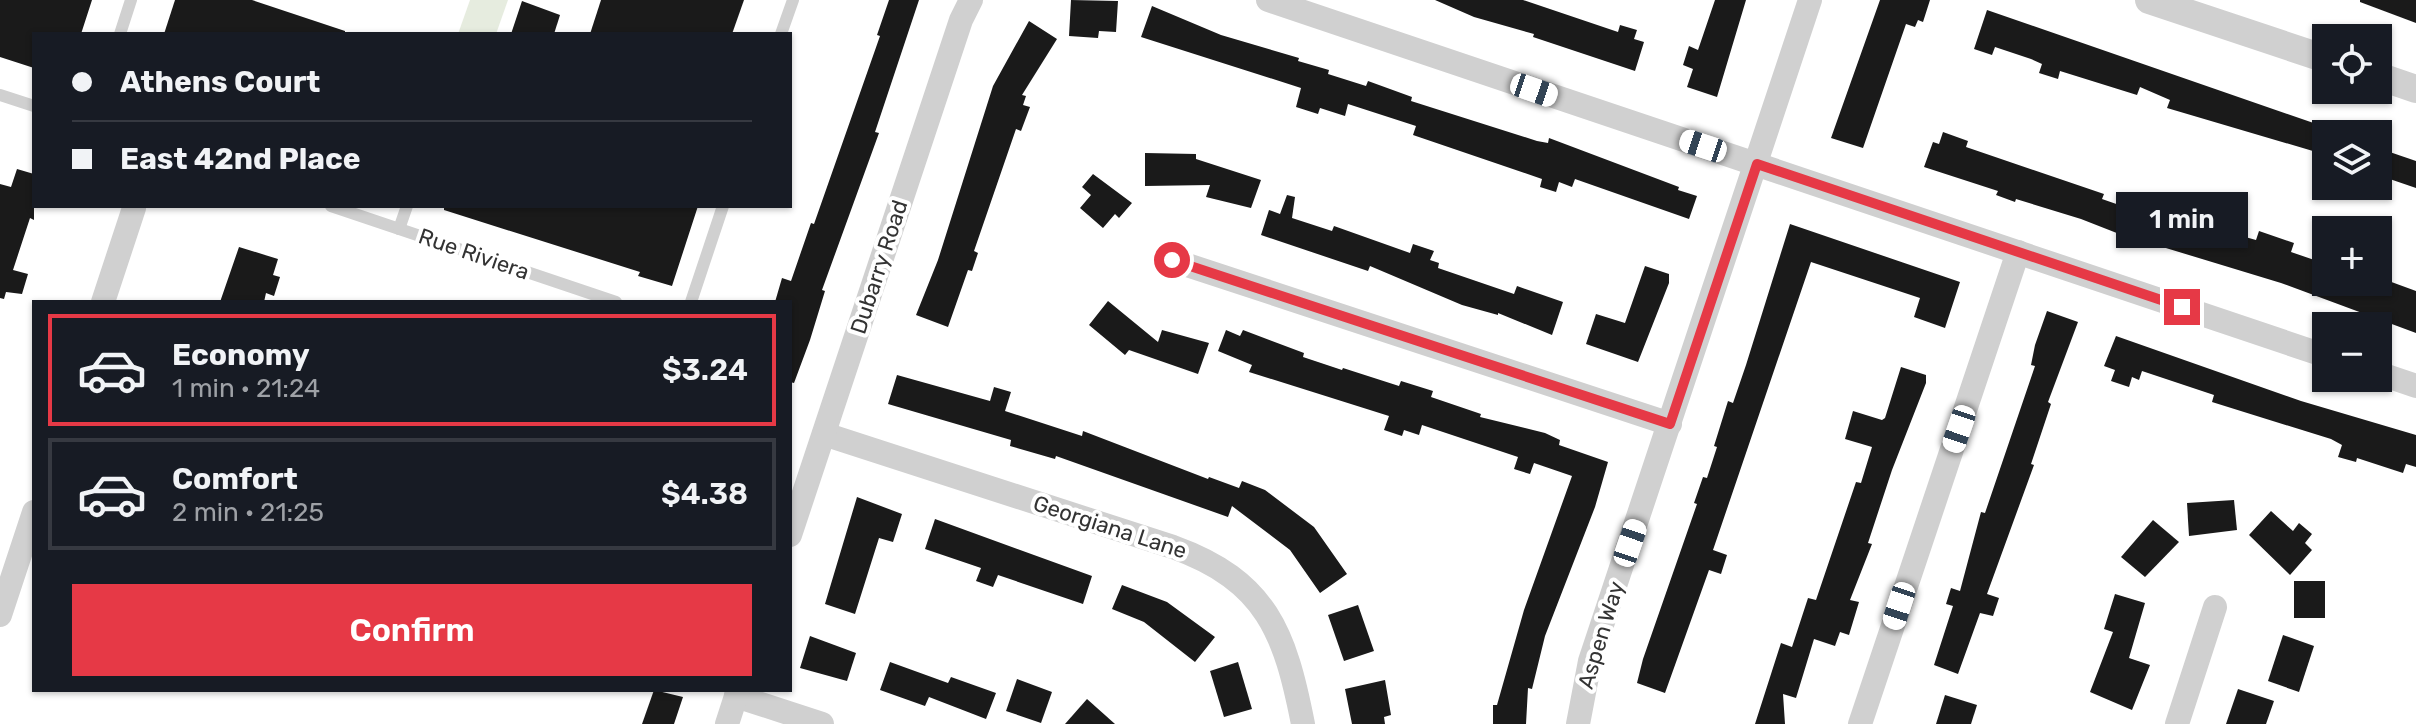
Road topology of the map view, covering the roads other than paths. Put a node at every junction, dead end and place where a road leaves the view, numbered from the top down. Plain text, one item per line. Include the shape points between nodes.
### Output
1 (131, 0) edge
2 (793, 0) edge
3 (971, 0) edge
4 (1268, 0) edge
5 (1810, 0) edge
6 (2149, 0) edge
7 (121, 32) edge
8 (782, 32) edge
9 (2312, 54) edge
10 (2392, 81) edge
11 (2416, 89) edge
12 (0, 95) edge
13 (32, 105) edge
14 (1757, 164) junction
15 (134, 208) dead end
16 (337, 208) edge
17 (406, 208) edge
18 (722, 208) edge
19 (399, 229) junction
20 (2018, 252) junction
21 (1172, 260) dead end
22 (104, 300) edge
23 (610, 300) edge
24 (692, 300) edge
25 (2312, 351) edge
26 (2392, 378) edge
27 (2416, 386) edge
28 (1670, 424) junction
29 (824, 434) junction
30 (32, 518) edge
31 (792, 529) edge
32 (2215, 607) dead end
33 (0, 615) edge
34 (737, 693) edge
35 (727, 724) edge
36 (822, 724) edge
37 (1303, 724) edge
38 (1578, 724) edge
39 (1860, 724) edge
40 (2177, 724) edge

1 - 7 lane
2 - 8 lane
3 - 29 street, Dubarry Road
4 - 14 street
5 - 14 street, Aspen Way
6 - 9 street
10 - 11 street
12 - 13 lane
14 - 20 street
14 - 28 street, Aspen Way
15 - 22 street
16 - 19 lane, Rue Riviera
17 - 19 lane
18 - 24 lane
19 - 23 lane, Rue Riviera
20 - 25 street
20 - 39 street
21 - 28 street
26 - 27 street
28 - 38 street, Aspen Way via 1587,670
29 - 31 street, Dubarry Road
29 - 37 street, Georgiana Lane via 1173,547 1217,566 1240,583 1276,629
30 - 33 street
32 - 40 street
34 - 35 street
34 - 36 street

